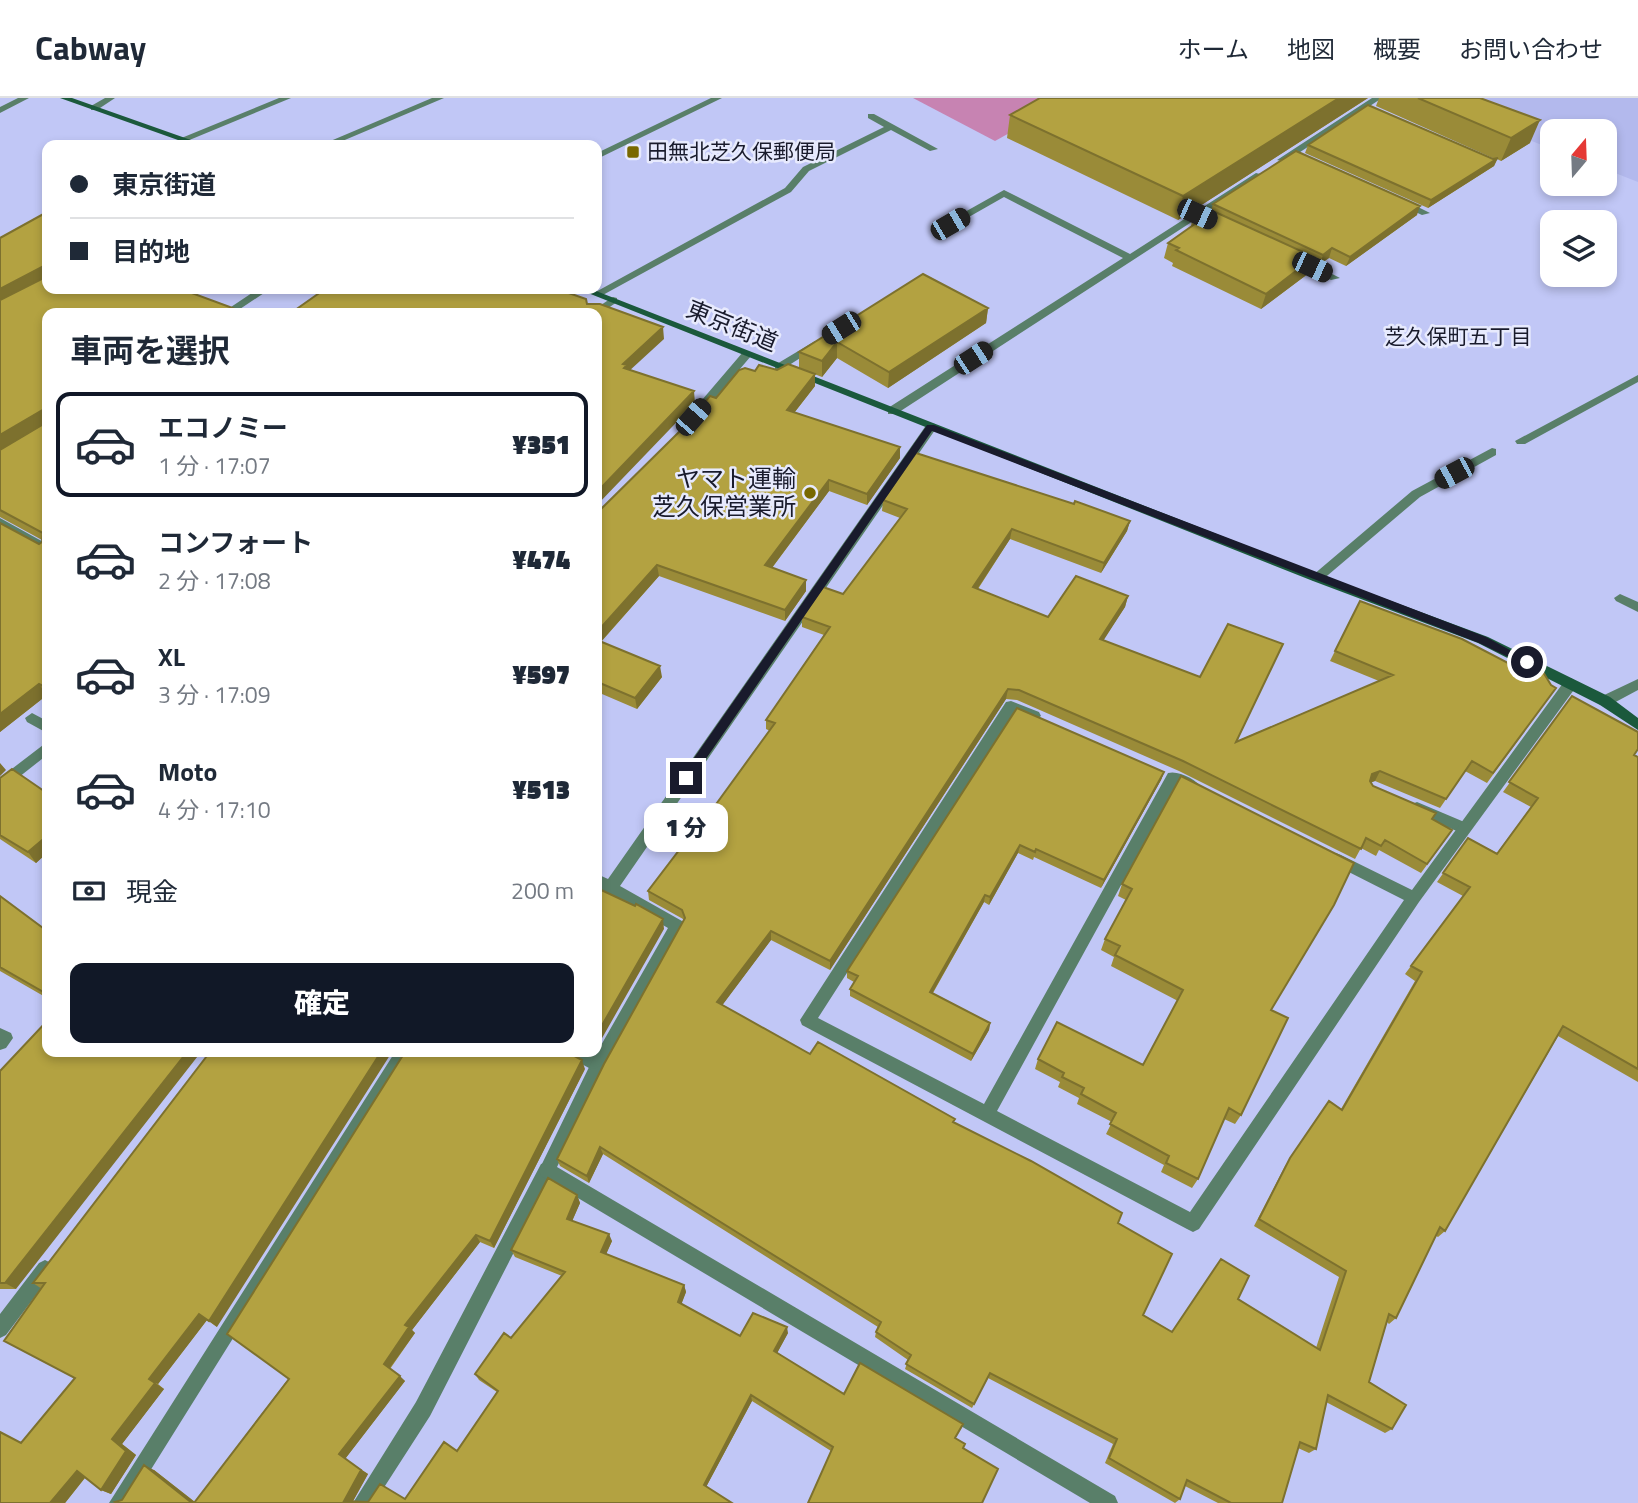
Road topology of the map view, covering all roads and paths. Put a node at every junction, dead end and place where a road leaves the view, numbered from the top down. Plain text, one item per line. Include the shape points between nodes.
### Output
1 (25, 98) edge
2 (64, 98) edge
3 (111, 98) edge
4 (288, 98) edge
5 (440, 98) edge
6 (718, 98) edge
7 (1378, 98) edge
8 (1364, 107) junction
9 (94, 108) junction
10 (0, 110) edge
11 (1376, 113) edge
12 (871, 117) dead end
13 (890, 127) junction
14 (184, 139) joint
15 (338, 140) edge
16 (933, 149) dead end
17 (1293, 153) junction
18 (602, 154) edge
19 (1305, 158) edge
20 (1389, 196) edge
21 (1425, 213) dead end
22 (1197, 214) junction
23 (1210, 220) edge
24 (950, 224) dead end
25 (1285, 254) edge
26 (1130, 258) junction
27 (1335, 278) dead end
28 (602, 291) edge
29 (257, 294) edge
30 (597, 294) edge
31 (613, 300) junction
32 (235, 308) edge
33 (601, 308) edge
34 (824, 339) edge
35 (747, 354) junction
36 (779, 367) junction
37 (1638, 377) edge
38 (892, 411) junction
39 (693, 417) edge
40 (930, 427) junction
41 (1521, 441) dead end
42 (1492, 452) dead end
43 (0, 522) edge
44 (42, 546) edge
45 (1317, 578) junction
46 (1620, 598) dead end
47 (1638, 607) edge
48 (1571, 683) junction
49 (1638, 684) edge
50 (1605, 701) junction
51 (32, 718) dead end
52 (1048, 722) edge
53 (42, 725) edge
54 (1638, 725) edge
55 (42, 751) edge
56 (0, 786) edge
57 (1209, 795) edge
58 (1408, 804) edge
59 (1464, 828) junction
60 (1317, 850) edge
61 (603, 884) edge
62 (1414, 898) junction
63 (0, 1035) edge
64 (0, 1042) edge
65 (401, 1057) edge
66 (583, 1057) edge
67 (598, 1066) junction
68 (986, 1114) junction
69 (547, 1170) junction
70 (54, 1257) edge
71 (0, 1329) edge
72 (119, 1503) edge
73 (363, 1503) edge
74 (1108, 1503) edge

1 - 10 street
2 - 9 street
3 - 9 street
4 - 14 street
5 - 15 street
6 - 18 street
7 - 8 street
8 - 11 street
8 - 17 street
9 - 14 street
12 - 13 street
13 - 16 street
13 - 28 street via 806,169 788,190
17 - 19 street
17 - 22 street
20 - 21 street
22 - 23 street
22 - 26 street
24 - 26 street via 1004,193
25 - 27 street
26 - 38 street
29 - 32 street
30 - 31 street, 東京街道
31 - 33 street
31 - 35 street, 東京街道
34 - 36 street
35 - 36 street, 東京街道
35 - 39 street
36 - 38 street, 東京街道
37 - 41 street
38 - 40 street, 東京街道
40 - 45 street, 東京街道
40 - 61 street
42 - 45 street via 1416,494
43 - 44 street
45 - 48 street, 東京街道 via 1483,640
46 - 47 street
48 - 50 street, 東京街道
48 - 59 street
49 - 50 street
50 - 54 street, 東京街道
51 - 53 street
52 - 68 street via 1011,706 808,1020
55 - 56 street
57 - 68 street via 1167,774
58 - 59 street
59 - 62 street
60 - 62 street
61 - 67 street via 677,926
62 - 68 street via 1193,1223
63 - 64 street via 5,1038
65 - 72 street
66 - 67 street
67 - 69 street
69 - 73 street via 423,1409
69 - 74 street
70 - 71 street

